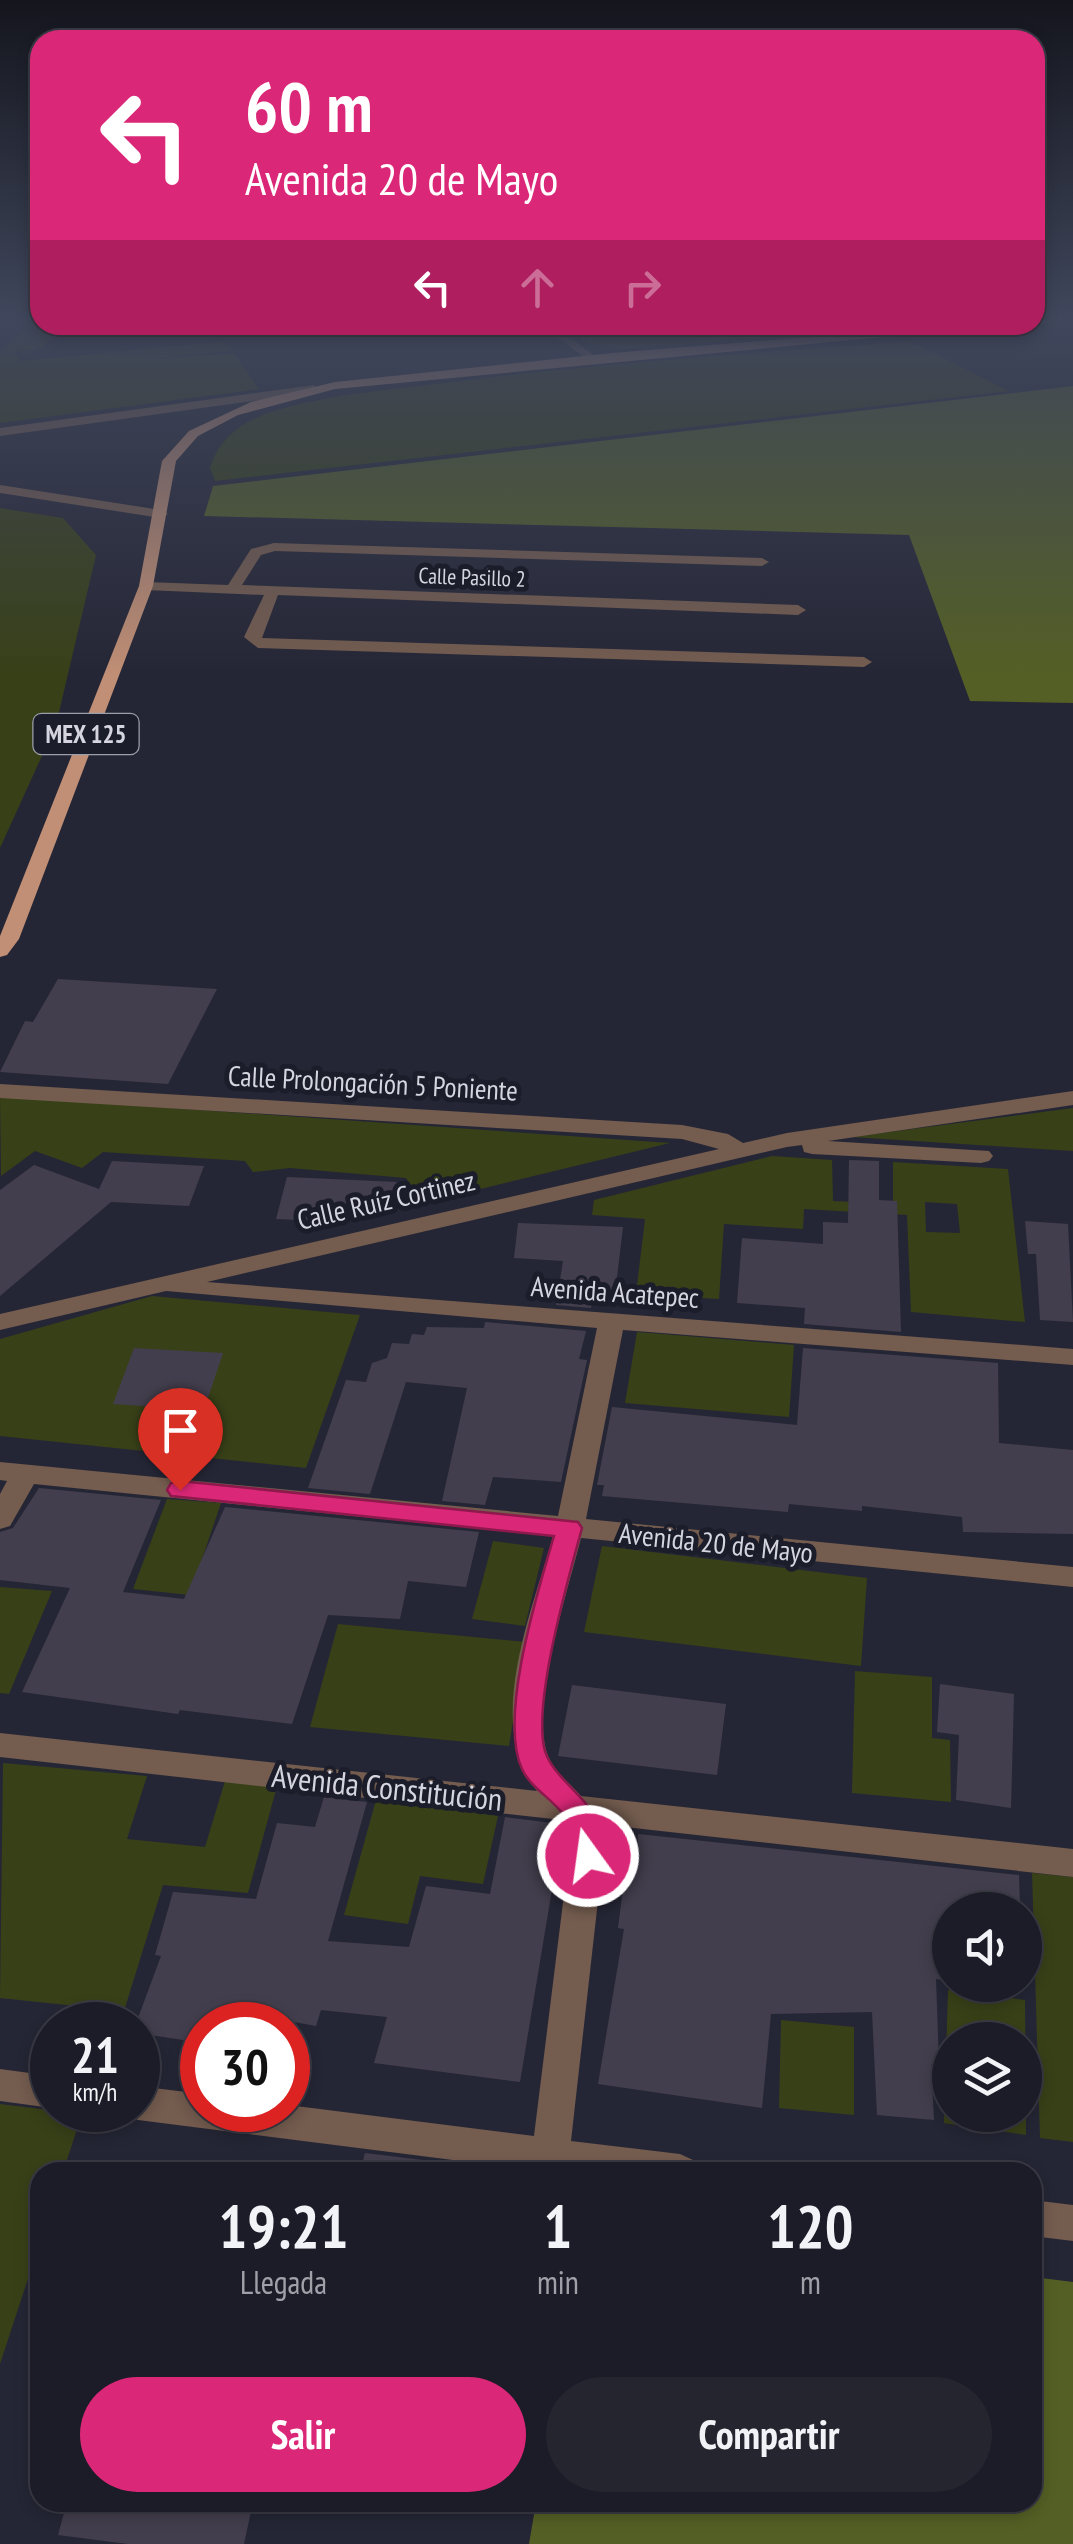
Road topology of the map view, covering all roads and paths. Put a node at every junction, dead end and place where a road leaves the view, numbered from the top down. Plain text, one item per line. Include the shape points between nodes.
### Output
1 (185, 440) edge
2 (0, 489) edge
3 (161, 514) junction
4 (762, 562) dead end
5 (146, 586) junction
6 (233, 588) junction
7 (272, 593) junction
8 (798, 610) dead end
9 (864, 662) dead end
10 (0, 951) edge
11 (0, 1091) edge
12 (1073, 1098) edge
13 (777, 1142) junction
14 (739, 1151) junction
15 (981, 1156) dead end
16 (152, 1284) junction
17 (0, 1322) edge
18 (611, 1323) junction
19 (1073, 1357) edge
20 (12, 1473) edge
21 (0, 1519) edge
22 (569, 1528) junction
23 (1073, 1578) edge
24 (0, 1745) edge
25 (576, 1809) junction
26 (1073, 1863) edge
27 (0, 2085) edge
28 (30, 2089) edge
29 (160, 2106) edge
30 (550, 2156) junction
31 (599, 2162) edge
32 (1042, 2219) edge
33 (1073, 2223) edge

1 - 3 main road, MEX 125 via 169,461
2 - 3 street
3 - 5 main road, MEX 125
4 - 6 street via 274,546 256,552
5 - 6 street, Calle Pasillo 2
5 - 10 main road, MEX 125
6 - 7 street, Calle Pasillo 2
7 - 8 street, Calle Pasillo 2
7 - 9 street via 252,637 269,644
11 - 14 street, Calle Prolongación 5 Poniente via 682,1132 720,1139
12 - 13 street
13 - 14 street, Calle Ruíz Cortinez
13 - 15 street
14 - 16 street, Calle Ruíz Cortinez
16 - 17 street, Calle Ruíz Cortinez
16 - 18 street, Avenida Acatepec
18 - 19 street, Avenida Acatepec
18 - 22 street
20 - 21 street
20 - 22 street, Avenida 20 de Mayo
22 - 23 street, Avenida 20 de Mayo
22 - 25 street via 528,1716 536,1767
24 - 25 street, Avenida Constitución
25 - 26 street, Avenida Constitución
25 - 30 street via 588,1856
27 - 28 street
29 - 30 street
30 - 31 street
32 - 33 street

